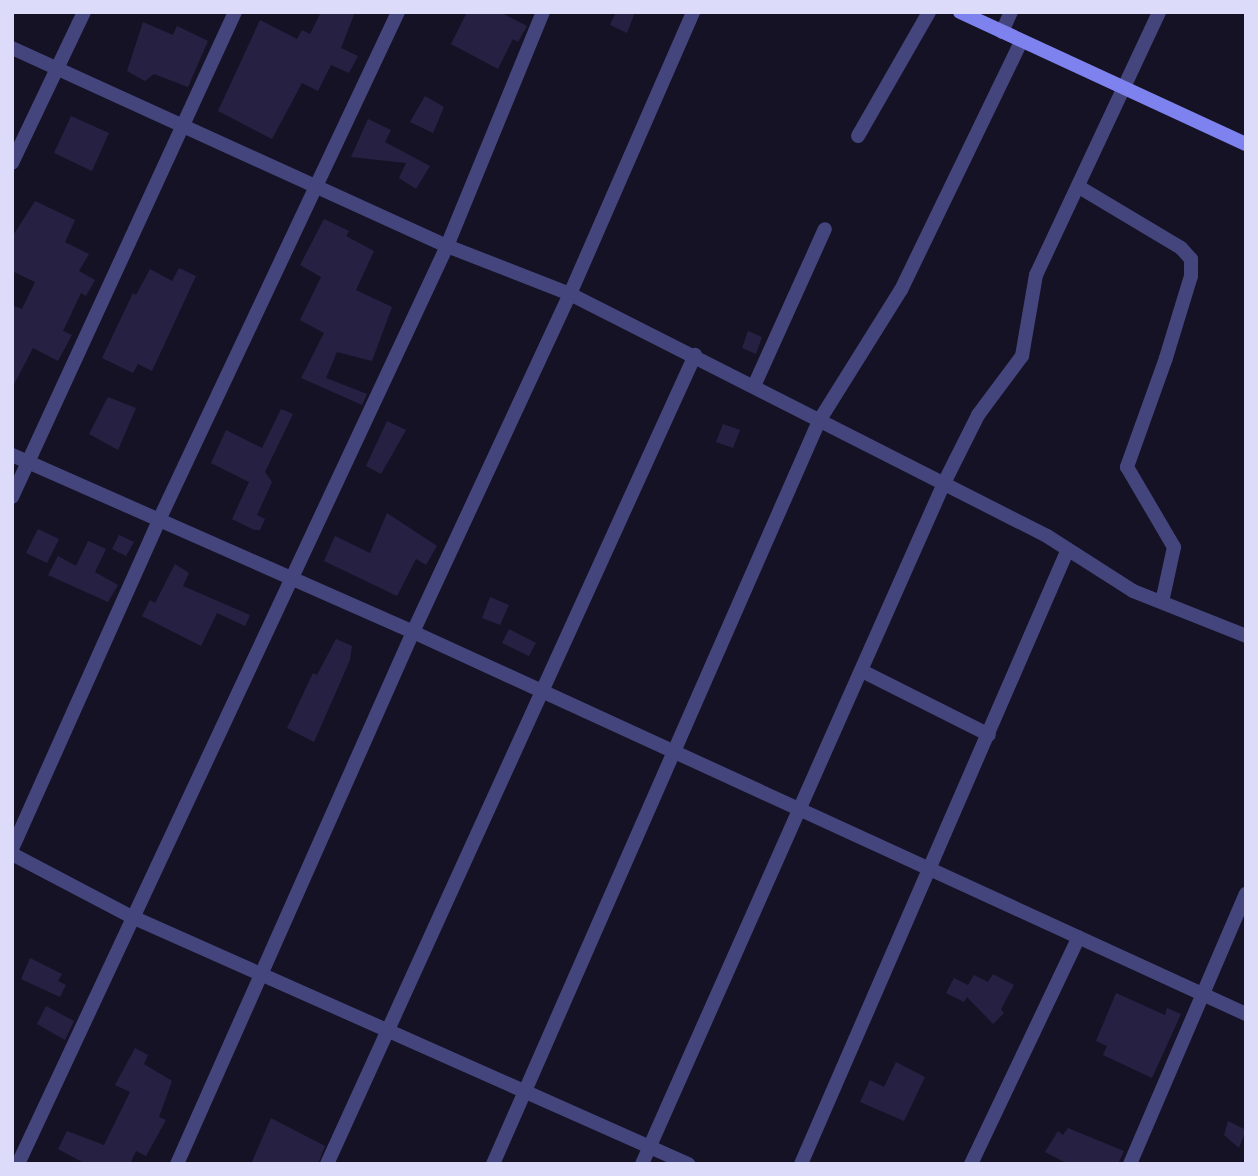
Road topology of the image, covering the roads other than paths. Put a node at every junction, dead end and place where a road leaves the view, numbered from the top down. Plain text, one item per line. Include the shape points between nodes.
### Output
1 (84, 12) edge
2 (235, 12) edge
3 (398, 12) edge
4 (543, 12) edge
5 (693, 12) edge
6 (929, 12) edge
7 (960, 12) edge
8 (1011, 12) edge
9 (1159, 12) edge
10 (1002, 32) junction
11 (1020, 44) junction
12 (12, 48) edge
13 (59, 69) junction
14 (1126, 89) junction
15 (187, 126) junction
16 (858, 136) dead end
17 (1246, 144) edge
18 (12, 163) edge
19 (317, 186) junction
20 (1079, 187) junction
21 (825, 229) dead end
22 (447, 246) junction
23 (570, 294) junction
24 (695, 355) junction
25 (754, 386) junction
26 (819, 421) junction
27 (12, 455) edge
28 (27, 462) junction
29 (944, 483) junction
30 (12, 497) edge
31 (159, 520) junction
32 (1068, 549) junction
33 (294, 580) junction
34 (1162, 602) junction
35 (413, 632) junction
36 (1246, 636) edge
37 (862, 671) junction
38 (543, 691) junction
39 (989, 735) junction
40 (670, 751) junction
41 (802, 810) junction
42 (12, 849) edge
43 (12, 854) edge
44 (932, 869) junction
45 (1246, 894) edge
46 (130, 916) junction
47 (1079, 937) junction
48 (261, 975) junction
49 (1204, 995) junction
50 (1246, 1014) edge
51 (389, 1032) junction
52 (526, 1092) junction
53 (650, 1147) junction
54 (18, 1164) edge
55 (177, 1164) edge
56 (327, 1164) edge
57 (493, 1164) edge
58 (642, 1164) edge
59 (688, 1164) edge
60 (801, 1164) edge
61 (971, 1164) edge
62 (1130, 1164) edge

1 - 13 street
2 - 15 street
3 - 19 street
4 - 22 street
5 - 23 street
6 - 16 street
7 - 10 main road
8 - 10 street
9 - 14 street
10 - 11 main road
11 - 14 main road
11 - 26 street via 901,290
12 - 13 street
13 - 15 street
13 - 18 street
14 - 17 main road
14 - 20 street
15 - 19 street
15 - 28 street
19 - 22 street
19 - 31 street
20 - 29 street via 1036,275 1022,356 978,415
20 - 34 street via 1181,248 1191,260 1191,276 1166,358 1127,467 1174,547
21 - 25 street
22 - 23 street
22 - 33 street
23 - 24 street
23 - 35 street
24 - 25 street
24 - 38 street
25 - 26 street
26 - 29 street
26 - 40 street
27 - 28 street
28 - 30 street
28 - 31 street
29 - 32 street
29 - 37 street
31 - 33 street
31 - 42 street
32 - 34 street via 1109,578
32 - 39 street
33 - 35 street
33 - 46 street
34 - 36 street
35 - 38 street
35 - 48 street
37 - 39 street
37 - 41 street
38 - 40 street
38 - 51 street
39 - 44 street
40 - 41 street
40 - 52 street
41 - 44 street
41 - 53 street
43 - 46 street
44 - 47 street
44 - 60 street
45 - 49 street
46 - 48 street
46 - 54 street
47 - 49 street
47 - 61 street
48 - 51 street
48 - 55 street
49 - 50 street
49 - 62 street
51 - 52 street
51 - 56 street
52 - 53 street
52 - 57 street
53 - 58 street
53 - 59 street

